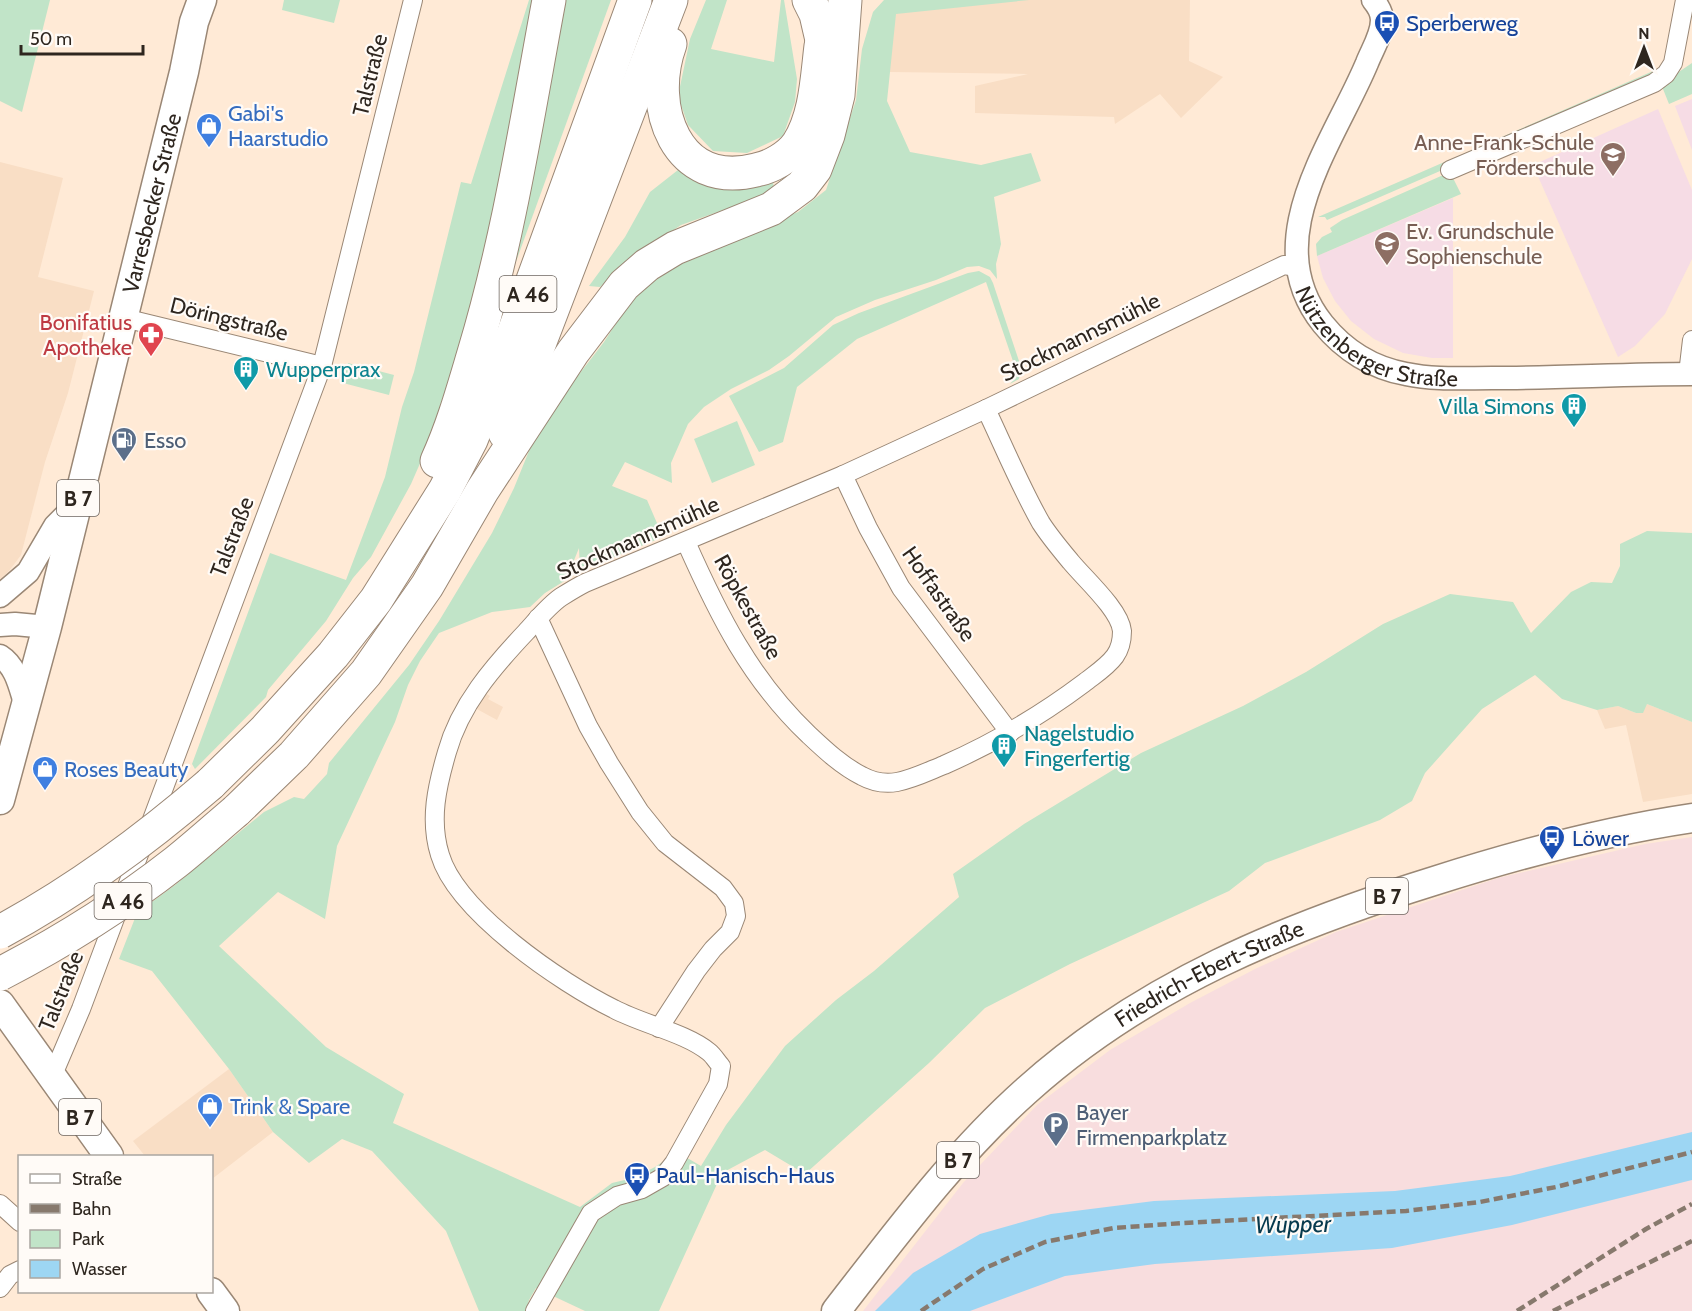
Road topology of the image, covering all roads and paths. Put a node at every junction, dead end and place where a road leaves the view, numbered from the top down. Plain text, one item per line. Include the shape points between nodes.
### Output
1 (413, 0) edge
2 (549, 0) edge
3 (634, 0) edge
4 (671, 0) edge
5 (687, 0) edge
6 (809, 0) edge
7 (827, 0) edge
8 (845, 0) edge
9 (861, 0) edge
10 (1685, 0) edge
11 (1380, 3) edge
12 (196, 7) edge
13 (833, 36) junction
14 (1450, 170) dead end
15 (1297, 267) junction
16 (124, 318) junction
17 (1692, 340) edge
18 (322, 366) junction
19 (1690, 374) edge
20 (986, 409) junction
21 (843, 475) junction
22 (482, 491) junction
23 (76, 505) junction
24 (686, 542) junction
25 (0, 596) edge
26 (538, 618) junction
27 (0, 625) edge
28 (46, 627) junction
29 (0, 656) edge
30 (300, 693) junction
31 (26, 706) junction
32 (1010, 733) junction
33 (0, 800) edge
34 (1692, 818) edge
35 (0, 932) edge
36 (0, 974) edge
37 (0, 1004) edge
38 (659, 1029) junction
39 (52, 1077) junction
40 (108, 1155) edge
41 (0, 1204) edge
42 (18, 1220) edge
43 (18, 1271) edge
44 (0, 1288) edge
45 (212, 1293) edge
46 (225, 1311) edge
47 (535, 1311) edge
48 (836, 1311) edge

1 - 18 street, Talstraße
2 - 30 highway via 498,262 452,428 404,531 364,599 319,656
3 - 30 highway, A 46 via 471,440 445,490 376,600
4 - 22 highway, A 46
5 - 13 highway via 662,74 663,111 672,136 682,149 697,163 712,169 751,172 768,167 797,145 809,122 817,81
6 - 13 highway
7 - 13 highway
8 - 13 highway
9 - 13 highway
10 - 14 street via 1673,63 1654,83
11 - 15 street, Nützenberger Straße via 1380,33 1304,200 1298,226
12 - 16 main road, Varresbecker Straße / B 7
13 - 22 highway via 836,105 815,169 802,186 771,209 675,248 624,285 573,352
15 - 19 street, Nützenberger Straße via 1309,304 1330,334 1374,365 1404,374 1431,378
15 - 20 street, Stockmannsmühle via 1284,265
16 - 18 street, Döringstraße
16 - 23 main road, Varresbecker Straße / B 7
17 - 19 street
18 - 39 street, Talstraße
20 - 21 street, Stockmannsmühle
20 - 32 street via 1042,525 1113,611 1121,623 1122,634 1115,656 1103,668
21 - 24 street, Stockmannsmühle
21 - 32 street, Hoffastraße via 902,588
22 - 36 highway, A 46, bridge via 427,586 366,673 294,755 177,862 73,934
23 - 25 street via 55,526 28,572
23 - 28 main road, Varresbecker Straße / B 7
24 - 26 street, Stockmannsmühle via 585,583 560,597
24 - 32 street, Röpkestraße via 730,635 755,673 780,705 844,765 881,783 898,782
26 - 38 street via 588,726 640,812 665,843 723,888 734,903 736,916 730,932 696,971
26 - 38 street, Stockmannsmühle via 483,681 463,712 449,745 435,801 440,856 457,888 526,954 603,1004
27 - 28 street
28 - 31 main road, Varresbecker Straße / B 7
29 - 31 street via 9,662 16,675
30 - 35 highway, A 46, bridge via 210,784 160,828 104,869
31 - 33 main road, Varresbecker Straße / B 7
34 - 48 main road, Friedrich-Ebert-Straße / B 7 via 1550,847 1384,897 1272,938 1158,995 1057,1065 986,1130 931,1190
37 - 39 main road, B 7
38 - 47 street, Stockmannsmühle via 710,1053 721,1066 718,1084 663,1177 642,1189 617,1196 591,1213
39 - 40 main road, B 7
41 - 42 street
43 - 44 street
45 - 46 main road

